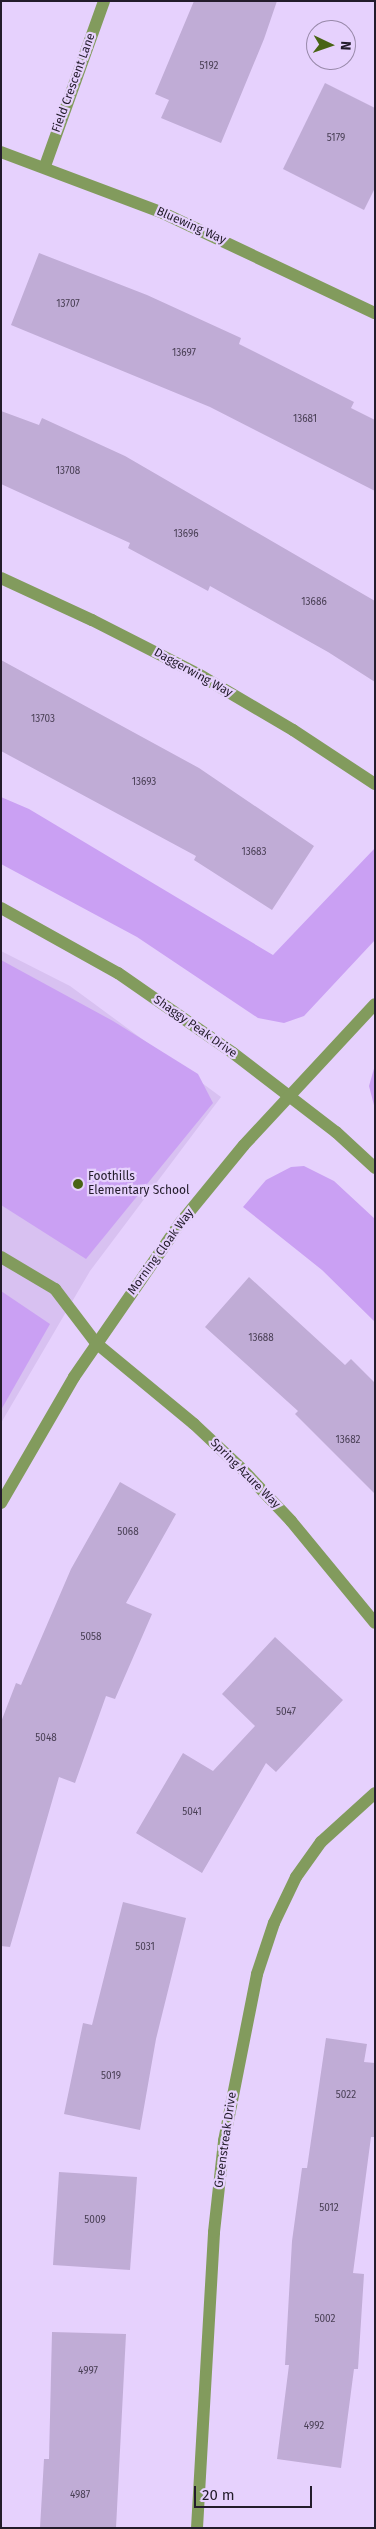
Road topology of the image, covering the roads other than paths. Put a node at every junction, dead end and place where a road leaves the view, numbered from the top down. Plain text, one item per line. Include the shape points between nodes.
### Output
1 (104, 1) edge
2 (1, 152) edge
3 (45, 166) junction
4 (375, 313) edge
5 (1, 578) edge
6 (375, 784) edge
7 (1, 908) edge
8 (375, 1004) edge
9 (289, 1096) junction
10 (375, 1168) edge
11 (1, 1257) edge
12 (96, 1343) junction
13 (1, 1503) edge
14 (375, 1623) edge
15 (375, 1793) edge
16 (197, 2528) edge

1 - 3 street, Field Crescent Lane
2 - 3 street, Bluewing Way
3 - 4 street, Bluewing Way via 163,213
5 - 6 street, Daggerwing Way via 198,674 293,730
7 - 9 street, Shaggy Peak Drive via 118,973
8 - 9 street, Morning Cloak Way
9 - 10 street, Shaggy Peak Drive
9 - 12 street, Morning Cloak Way via 181,1222
11 - 12 street, Spring Azure Way via 55,1289
12 - 13 street, Morning Cloak Way
12 - 14 street, Spring Azure Way via 194,1424 242,1470 291,1521
15 - 16 street, Greenstreak Drive via 321,1842 296,1878 274,1923 257,1974 224,2140 214,2232

